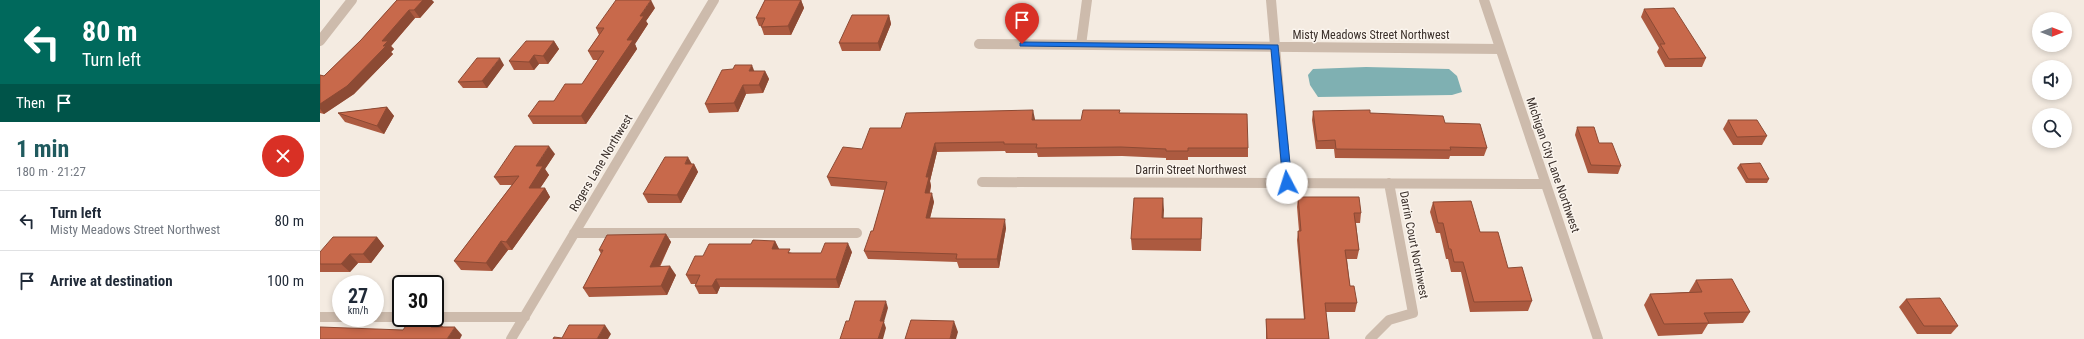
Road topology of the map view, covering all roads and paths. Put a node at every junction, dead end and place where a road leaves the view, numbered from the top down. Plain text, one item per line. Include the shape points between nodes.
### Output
1 (352, 0) edge
2 (714, 0) edge
3 (1087, 0) edge
4 (1271, 0) edge
5 (1484, 0) edge
6 (320, 41) edge
7 (979, 44) dead end
8 (1081, 45) junction
9 (1275, 47) junction
10 (1500, 48) junction
11 (982, 182) dead end
12 (1287, 183) junction
13 (1389, 183) junction
14 (1544, 184) junction
15 (574, 233) junction
16 (857, 233) dead end
17 (525, 316) junction
18 (320, 317) edge
19 (332, 317) edge
20 (444, 317) edge
21 (511, 339) edge
22 (1370, 339) edge
23 (1598, 339) edge

1 - 6 street
2 - 15 street, Rogers Lane Northwest
3 - 8 street
4 - 9 street
5 - 10 street, Michigan City Lane Northwest
7 - 8 street, Misty Meadows Street Northwest
8 - 9 street, Misty Meadows Street Northwest
9 - 10 street, Misty Meadows Street Northwest
9 - 12 street
10 - 14 street, Michigan City Lane Northwest
11 - 12 street, Darrin Street Northwest
12 - 13 street, Darrin Street Northwest
13 - 14 street, Darrin Street Northwest
13 - 22 street, Darrin Court Northwest via 1413,313 1389,320
14 - 23 street, Michigan City Lane Northwest
15 - 16 street
15 - 17 street, Rogers Lane Northwest
17 - 20 street
17 - 21 street, Rogers Lane Northwest
18 - 19 street

